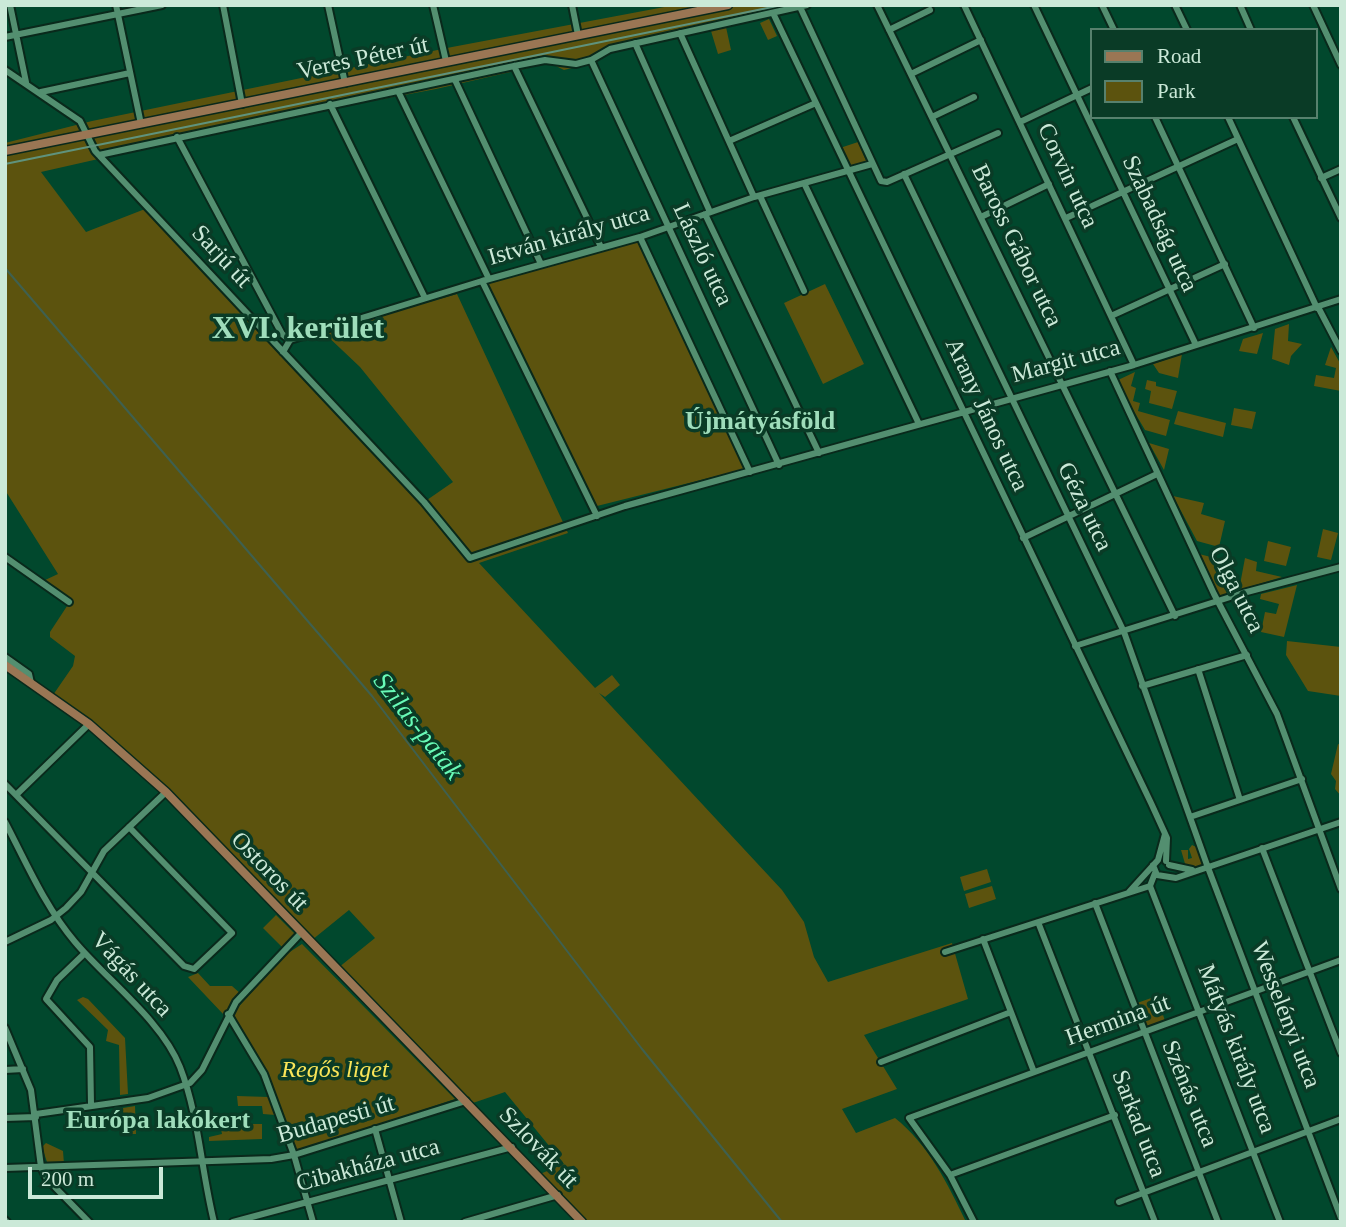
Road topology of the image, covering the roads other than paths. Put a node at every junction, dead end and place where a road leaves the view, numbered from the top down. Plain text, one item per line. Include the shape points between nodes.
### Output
1 (10, 5) edge
2 (116, 5) edge
3 (162, 5) edge
4 (223, 5) edge
5 (328, 5) edge
6 (433, 5) edge
7 (572, 5) edge
8 (729, 5) edge
9 (877, 5) edge
10 (964, 5) edge
11 (1034, 5) edge
12 (1102, 5) edge
13 (1175, 5) edge
14 (1240, 5) edge
15 (1313, 5) edge
16 (804, 6) edge
17 (712, 7) edge
18 (930, 10) dead end
19 (773, 13) junction
20 (118, 15) junction
21 (1113, 28) edge
22 (1186, 28) edge
23 (1250, 28) edge
24 (889, 30) junction
25 (680, 33) junction
26 (16, 35) junction
27 (579, 35) junction
28 (5, 37) edge
29 (981, 40) junction
30 (635, 43) junction
31 (591, 60) junction
32 (446, 61) junction
33 (1341, 65) edge
34 (514, 66) junction
35 (5, 69) edge
36 (130, 73) junction
37 (911, 74) junction
38 (455, 80) junction
39 (26, 82) junction
40 (345, 83) junction
41 (1090, 89) edge
42 (398, 91) junction
43 (41, 92) junction
44 (1076, 95) junction
45 (974, 97) dead end
46 (816, 103) junction
47 (242, 104) junction
48 (330, 104) junction
49 (932, 117) junction
50 (1156, 119) edge
51 (1229, 119) edge
52 (1294, 119) edge
53 (1020, 122) junction
54 (141, 124) junction
55 (998, 133) dead end
56 (90, 135) junction
57 (177, 137) junction
58 (1238, 139) junction
59 (729, 141) junction
60 (5, 151) edge
61 (99, 155) junction
62 (950, 155) junction
63 (873, 164) junction
64 (1179, 166) junction
65 (1341, 169) edge
66 (848, 172) junction
67 (904, 174) junction
68 (1321, 178) junction
69 (804, 183) junction
70 (1049, 184) junction
71 (1122, 192) junction
72 (757, 196) junction
73 (708, 213) junction
74 (981, 217) junction
75 (1066, 218) junction
76 (1341, 219) edge
77 (668, 227) junction
78 (640, 237) junction
79 (601, 247) junction
80 (541, 264) junction
81 (1225, 264) junction
82 (485, 280) junction
83 (1168, 290) junction
84 (804, 291) dead end
85 (425, 298) junction
86 (1341, 299) edge
87 (1317, 307) junction
88 (1111, 316) junction
89 (1254, 328) junction
90 (290, 340) junction
91 (1196, 345) junction
92 (1341, 351) edge
93 (283, 352) junction
94 (1134, 365) junction
95 (1110, 372) junction
96 (1062, 383) junction
97 (1009, 397) junction
98 (962, 411) junction
99 (919, 424) junction
100 (819, 453) junction
101 (779, 465) junction
102 (750, 472) junction
103 (1157, 474) junction
104 (1116, 495) junction
105 (597, 516) junction
106 (1068, 517) junction
107 (1023, 538) junction
108 (5, 557) edge
109 (470, 558) joint
110 (1341, 567) edge
111 (1220, 601) junction
112 (69, 603) dead end
113 (1175, 616) junction
114 (1124, 632) junction
115 (1075, 646) junction
116 (1247, 655) junction
117 (5, 657) edge
118 (6, 667) edge
119 (1198, 669) junction
120 (31, 683) junction
121 (1142, 686) junction
122 (89, 724) junction
123 (1302, 779) junction
124 (5, 784) edge
125 (166, 792) junction
126 (16, 794) junction
127 (1240, 800) junction
128 (1189, 817) junction
129 (5, 822) edge
130 (1341, 822) edge
131 (130, 827) junction
132 (1319, 829) junction
133 (1262, 848) junction
134 (1207, 866) junction
135 (1160, 868) junction
136 (1194, 871) junction
137 (92, 872) junction
138 (1151, 889) junction
139 (1341, 889) edge
140 (1129, 892) junction
141 (1095, 903) junction
142 (56, 917) junction
143 (1038, 922) junction
144 (301, 933) junction
145 (983, 939) junction
146 (5, 942) edge
147 (85, 953) junction
148 (945, 953) dead end
149 (1341, 960) edge
150 (1309, 972) junction
151 (1255, 991) junction
152 (1201, 1011) junction
153 (1012, 1012) junction
154 (228, 1014) junction
155 (5, 1028) edge
156 (1144, 1032) junction
157 (1089, 1053) junction
158 (1341, 1054) edge
159 (881, 1062) dead end
160 (23, 1069) junction
161 (5, 1070) edge
162 (1034, 1072) junction
163 (187, 1083) junction
164 (466, 1101) junction
165 (91, 1104) junction
166 (1115, 1115) junction
167 (36, 1116) junction
168 (5, 1118) edge
169 (1341, 1119) edge
170 (375, 1129) junction
171 (1308, 1132) junction
172 (512, 1147) junction
173 (1254, 1152) junction
174 (294, 1155) junction
175 (201, 1162) junction
176 (41, 1167) junction
177 (5, 1168) edge
178 (1199, 1172) junction
179 (950, 1175) junction
180 (389, 1181) junction
181 (1144, 1193) junction
182 (558, 1195) junction
183 (1119, 1202) dead end
184 (308, 1203) junction
185 (1341, 1217) edge
186 (474, 1221) edge
187 (89, 1222) edge
188 (214, 1222) edge
189 (233, 1222) edge
190 (313, 1222) edge
191 (401, 1222) edge
192 (465, 1222) edge
193 (582, 1222) edge
194 (974, 1222) edge
195 (1155, 1222) edge
196 (1218, 1222) edge
197 (1280, 1222) edge

1 - 26 street
2 - 20 street
3 - 20 street
4 - 47 street
5 - 40 street
6 - 32 street
7 - 27 street
8 - 17 main road, Veres Péter út
9 - 24 street, Baross Gábor utca
10 - 29 street, Corvin utca
11 - 44 street, Szabadság utca
12 - 21 street
13 - 22 street
14 - 23 street
15 - 33 street
16 - 19 street, Veres Péter út
16 - 63 street
17 - 27 main road, Veres Péter út
18 - 24 street
19 - 25 street, Veres Péter út
19 - 46 street, Arany János utca
20 - 26 street
20 - 36 street
24 - 37 street, Baross Gábor utca
25 - 30 street, Veres Péter út
25 - 59 street
26 - 28 street
26 - 39 street
27 - 32 main road, Veres Péter út
29 - 37 street
29 - 53 street, Corvin utca
30 - 31 street, Veres Péter út
30 - 73 street
31 - 34 street, Veres Péter út via 564,65 544,60
31 - 77 street, László utca
32 - 40 main road, Veres Péter út
34 - 38 street, Veres Péter út
34 - 79 street
35 - 39 street
36 - 43 street
36 - 54 street
37 - 49 street, Baross Gábor utca
38 - 42 street, Veres Péter út
38 - 80 street
39 - 43 street
40 - 47 main road, Veres Péter út
41 - 44 street
42 - 48 street, Veres Péter út
42 - 82 street
43 - 56 street via 80,121
44 - 53 street
44 - 71 street, Szabadság utca
45 - 49 street
46 - 59 street
46 - 66 street, Arany János utca
47 - 54 main road, Veres Péter út
48 - 57 street, Veres Péter út
48 - 85 street
49 - 62 street, Baross Gábor utca
50 - 64 street
51 - 58 street
52 - 68 street
53 - 70 street, Corvin utca
54 - 56 main road, Veres Péter út
55 - 62 street
56 - 60 main road, Veres Péter út
56 - 61 street, Sarjú út
57 - 61 street, Veres Péter út
57 - 90 street via 282,334
58 - 64 street
58 - 87 street
59 - 72 street
61 - 93 street, Sarjú út
62 - 67 street
62 - 74 street, Baross Gábor utca
63 - 66 street, István király utca
63 - 67 street via 881,181
64 - 71 street
64 - 81 street
65 - 68 street
66 - 69 street, István király utca
66 - 98 street, Arany János utca
67 - 97 street, Géza utca
68 - 76 street
69 - 72 street, István király utca
69 - 99 street
70 - 74 street
70 - 75 street, Corvin utca
71 - 75 street
71 - 83 street, Szabadság utca
72 - 73 street, István király utca
72 - 84 street
73 - 77 street, István király utca
73 - 100 street
74 - 96 street, Baross Gábor utca
75 - 88 street, Corvin utca
77 - 78 street, István király utca
77 - 101 street, László utca
78 - 79 street, István király utca
78 - 102 street
79 - 80 street, István király utca
80 - 82 street, István király utca
81 - 83 street
81 - 89 street
82 - 85 street, István király utca
82 - 105 street
83 - 88 street
83 - 91 street, Szabadság utca
85 - 90 street, István király utca
86 - 87 street, Margit utca
87 - 89 street, Margit utca
87 - 92 street
88 - 94 street, Corvin utca
89 - 91 street, Margit utca
90 - 93 street
91 - 94 street, Margit utca
93 - 109 street, Sarjú út via 424,502
94 - 95 street, Margit utca
95 - 96 street, Margit utca
95 - 103 street, Olga utca
96 - 97 street, Margit utca
96 - 104 street, Baross Gábor utca
97 - 98 street, Margit utca
97 - 106 street, Géza utca
98 - 99 street, Margit utca
98 - 107 street, Arany János utca
99 - 100 street, Margit utca
100 - 101 street, Margit utca
101 - 102 street, Margit utca
102 - 105 street, Margit utca
103 - 104 street
103 - 111 street, Olga utca
104 - 106 street
104 - 113 street, Baross Gábor utca
105 - 109 street, Margit utca
106 - 107 street
106 - 114 street, Géza utca
107 - 115 street, Arany János utca
108 - 112 street
110 - 111 street
111 - 113 street
111 - 116 street, Olga utca
113 - 114 street
114 - 115 street
114 - 121 street, Géza utca
115 - 135 street, Arany János utca via 1165,834
116 - 119 street
116 - 123 street, Olga utca
117 - 120 street, Ostoros út via 29,674
118 - 120 main road, Ostoros út
119 - 121 street
119 - 127 street
120 - 122 main road, Ostoros út
121 - 128 street, Géza utca
122 - 125 main road, Ostoros út
122 - 126 street
123 - 127 street
123 - 132 street, Olga utca
124 - 126 street
125 - 131 street
125 - 144 main road, Ostoros út
126 - 137 street
127 - 128 street
128 - 134 street, Géza utca
129 - 142 street, Vágás utca
130 - 132 street
131 - 137 street via 104,851
131 - 137 street via 232,933 194,969 184,966
132 - 133 street
132 - 139 street, Olga utca
133 - 134 street
133 - 150 street
134 - 136 street
134 - 151 street, Wesselényi utca
135 - 136 street
135 - 136 street via 1176,878
135 - 138 street
135 - 140 street via 1142,877
137 - 142 street via 81,892
138 - 140 street
138 - 152 street, Mátyás király utca
140 - 141 street
141 - 143 street
141 - 156 street, Szénás utca
142 - 146 street
142 - 147 street, Vágás utca
143 - 145 street
143 - 157 street, Sarkad utca
144 - 154 street
144 - 164 main road, Ostoros út
145 - 148 street
145 - 153 street
147 - 163 street, Vágás utca via 156,1029
147 - 165 street via 57,980 46,999 90,1047
149 - 150 street, Hermina út
150 - 151 street, Hermina út
150 - 158 street
151 - 152 street, Hermina út
151 - 171 street, Wesselényi utca
152 - 156 street, Hermina út
152 - 173 street, Mátyás király utca
153 - 159 street
153 - 162 street
154 - 163 street via 202,1070
154 - 174 street via 264,1074
155 - 160 street
156 - 157 street, Hermina út
156 - 178 street, Szénás utca
157 - 162 street, Hermina út
157 - 166 street, Sarkad utca
160 - 161 street
160 - 167 street
162 - 179 street, Hermina út via 909,1118
163 - 165 street via 159,1096
163 - 175 street, Vágás utca
164 - 170 street, Budapesti út
164 - 172 main road, Szlovák út
165 - 167 street
166 - 179 street
166 - 181 street, Sarkad utca
167 - 168 street
167 - 176 street
169 - 171 street
170 - 174 street, Budapesti út
170 - 180 street
171 - 173 street
171 - 185 street, Wesselényi utca
172 - 180 street, Cibakháza utca
172 - 182 main road, Szlovák út
173 - 178 street
173 - 197 street, Mátyás király utca
174 - 175 street, Budapesti út
174 - 184 street
175 - 176 street, Budapesti út
175 - 188 street, Vágás utca
176 - 177 street, Budapesti út
176 - 187 street
178 - 181 street
178 - 196 street, Szénás utca
179 - 194 street
180 - 184 street, Cibakháza utca
180 - 191 street
181 - 183 street
181 - 195 street, Sarkad utca
182 - 186 street
182 - 193 main road, Szlovák út
184 - 189 street, Cibakháza utca
184 - 190 street
186 - 192 street

